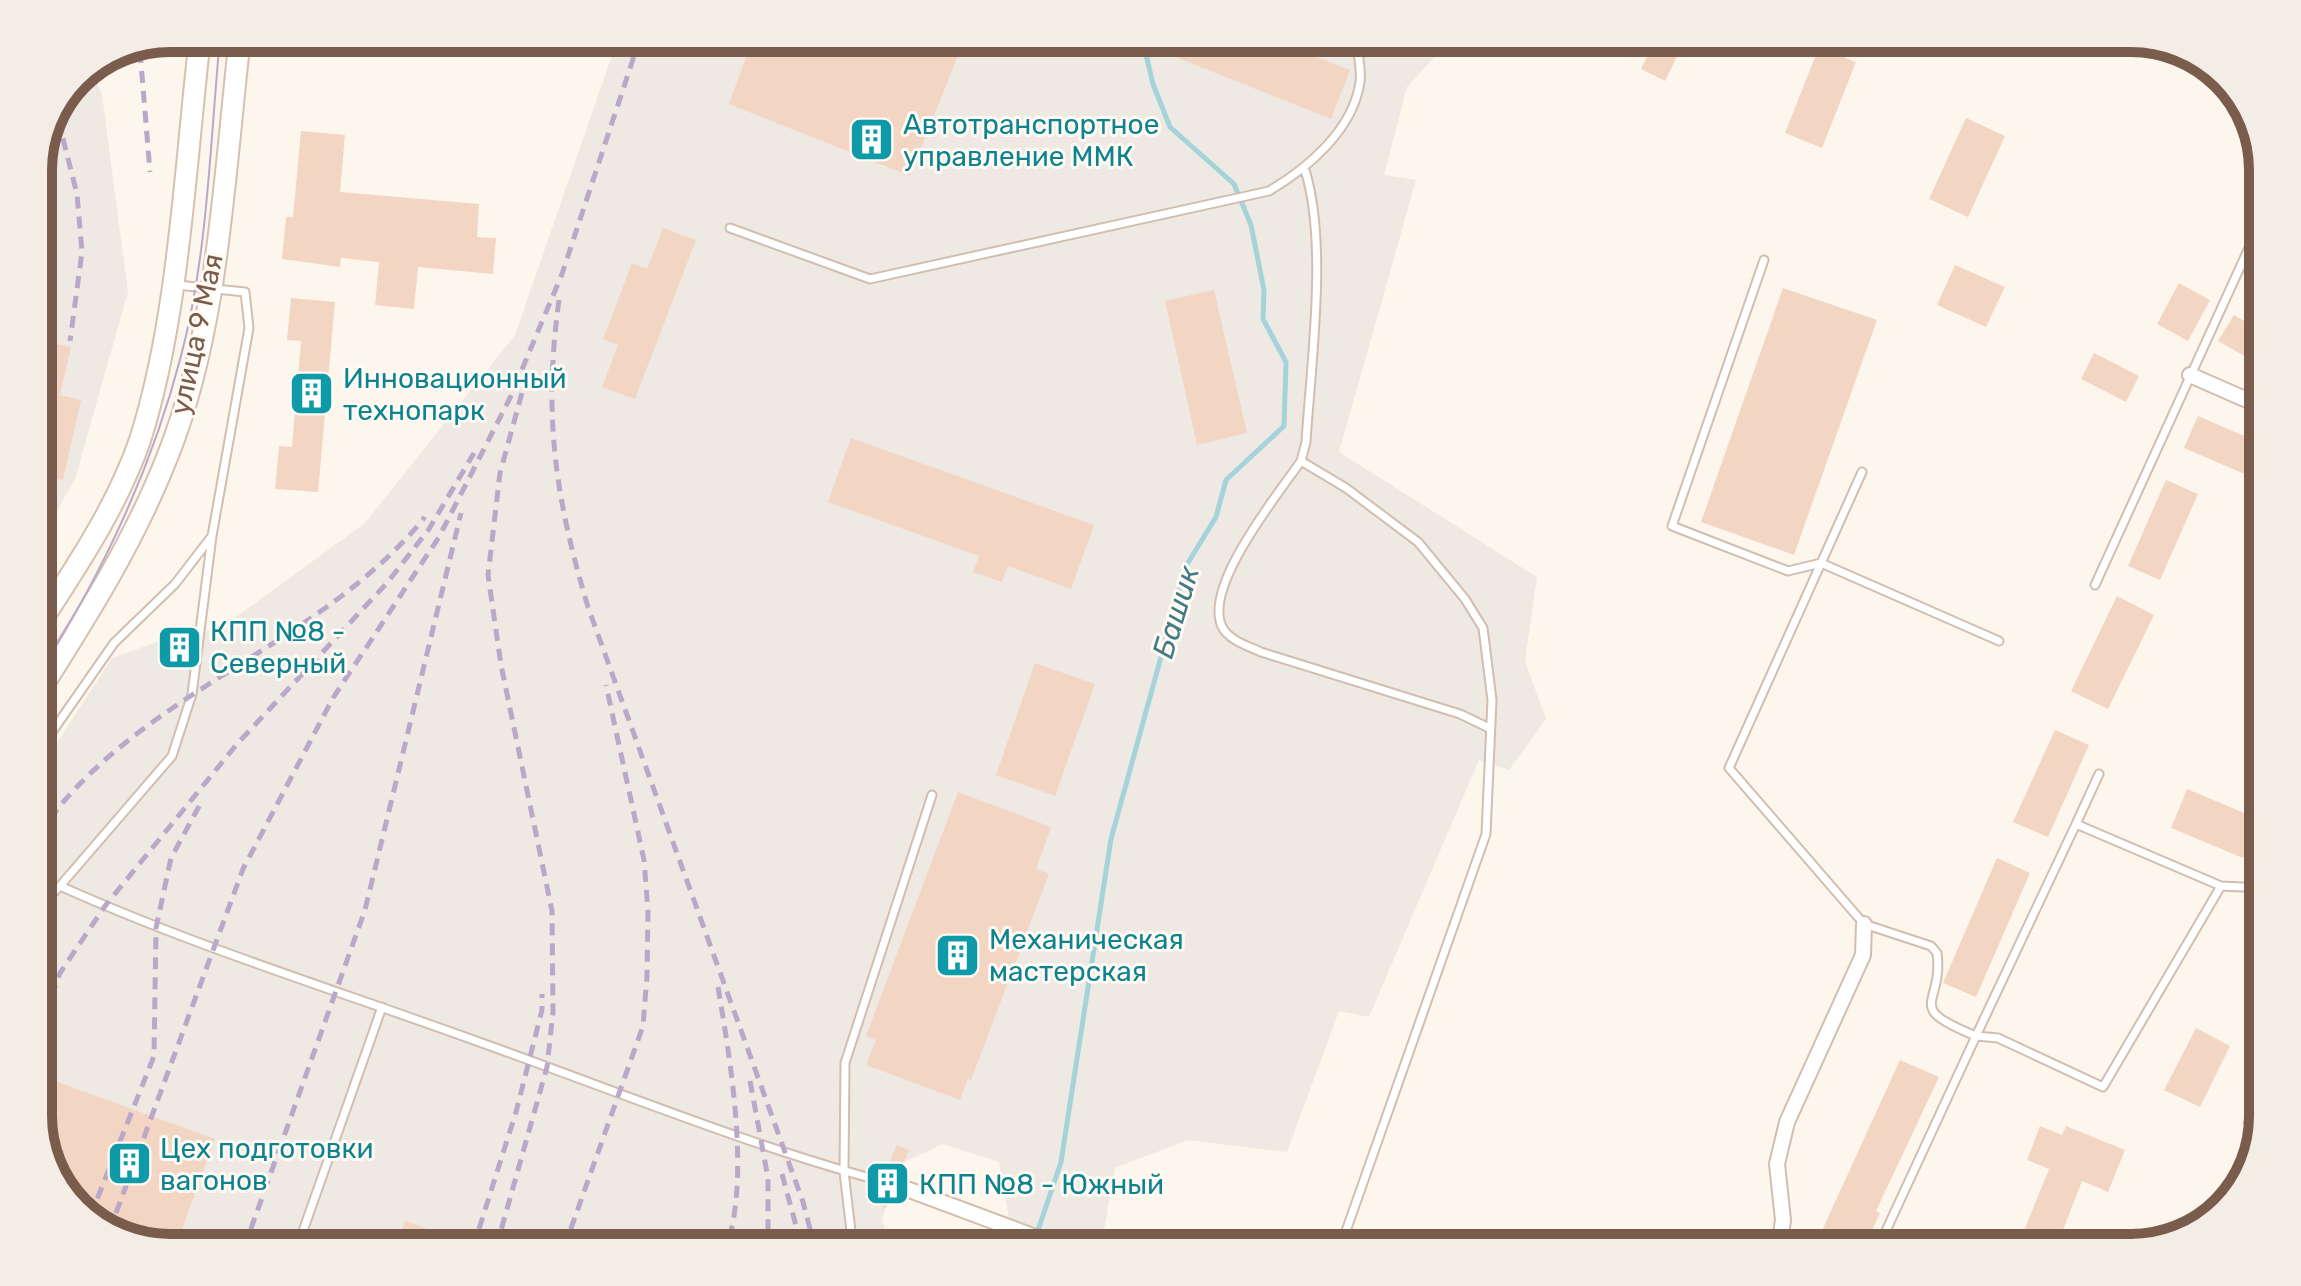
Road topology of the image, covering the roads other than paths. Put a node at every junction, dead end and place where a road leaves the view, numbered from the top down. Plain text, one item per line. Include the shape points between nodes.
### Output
1 (198, 52) edge
2 (238, 52) edge
3 (1357, 52) edge
4 (1305, 170) junction
5 (730, 228) dead end
6 (2249, 247) edge
7 (1764, 260) dead end
8 (171, 285) junction
9 (210, 288) junction
10 (2190, 375) junction
11 (2249, 401) edge
12 (1301, 461) junction
13 (1862, 472) dead end
14 (212, 536) junction
15 (1821, 563) junction
16 (2095, 585) dead end
17 (52, 605) edge
18 (1999, 641) dead end
19 (52, 670) edge
20 (1489, 728) junction
21 (52, 732) edge
22 (2099, 774) dead end
23 (932, 795) dead end
24 (2076, 824) junction
25 (60, 886) junction
26 (2221, 886) junction
27 (2249, 887) edge
28 (52, 894) edge
29 (1864, 924) junction
30 (382, 1007) junction
31 (1976, 1036) junction
32 (844, 1172) junction
33 (896, 1185) joint
34 (302, 1234) edge
35 (851, 1234) edge
36 (1027, 1234) edge
37 (1345, 1234) edge
38 (1781, 1234) edge
39 (1884, 1234) edge

1 - 8 main road, улица 9 Мая
2 - 9 main road, улица 9 Мая
3 - 4 lane via 1360,82 1343,124
4 - 5 lane via 1269,191 870,279
4 - 12 lane via 1317,231
6 - 10 lane
7 - 15 lane via 1672,526 1788,571
8 - 9 lane
8 - 17 main road, улица 9 Мая via 160,365 139,442 96,538
9 - 14 lane via 245,292 249,328
9 - 19 main road, улица 9 Мая via 195,370 169,453 126,549
10 - 11 street
10 - 16 lane
12 - 20 lane via 1418,542 1465,599 1483,628 1488,654
12 - 20 lane via 1233,564 1218,608 1223,628 1236,641 1261,652
13 - 15 lane
14 - 21 lane via 175,584 114,643
14 - 25 lane via 192,694 172,756
15 - 18 lane
15 - 29 lane via 1729,768
20 - 37 lane via 1486,834
22 - 24 lane
23 - 32 lane via 845,1063
24 - 26 lane
24 - 31 lane
25 - 28 lane
25 - 30 lane via 156,928
26 - 27 lane
26 - 31 lane via 2103,1087 1998,1038
29 - 31 lane via 1931,946 1937,953 1932,1011
29 - 38 street via 1863,955 1787,1122 1777,1164
30 - 32 lane
30 - 34 lane
31 - 39 lane
32 - 33 lane
32 - 35 lane
33 - 36 street

